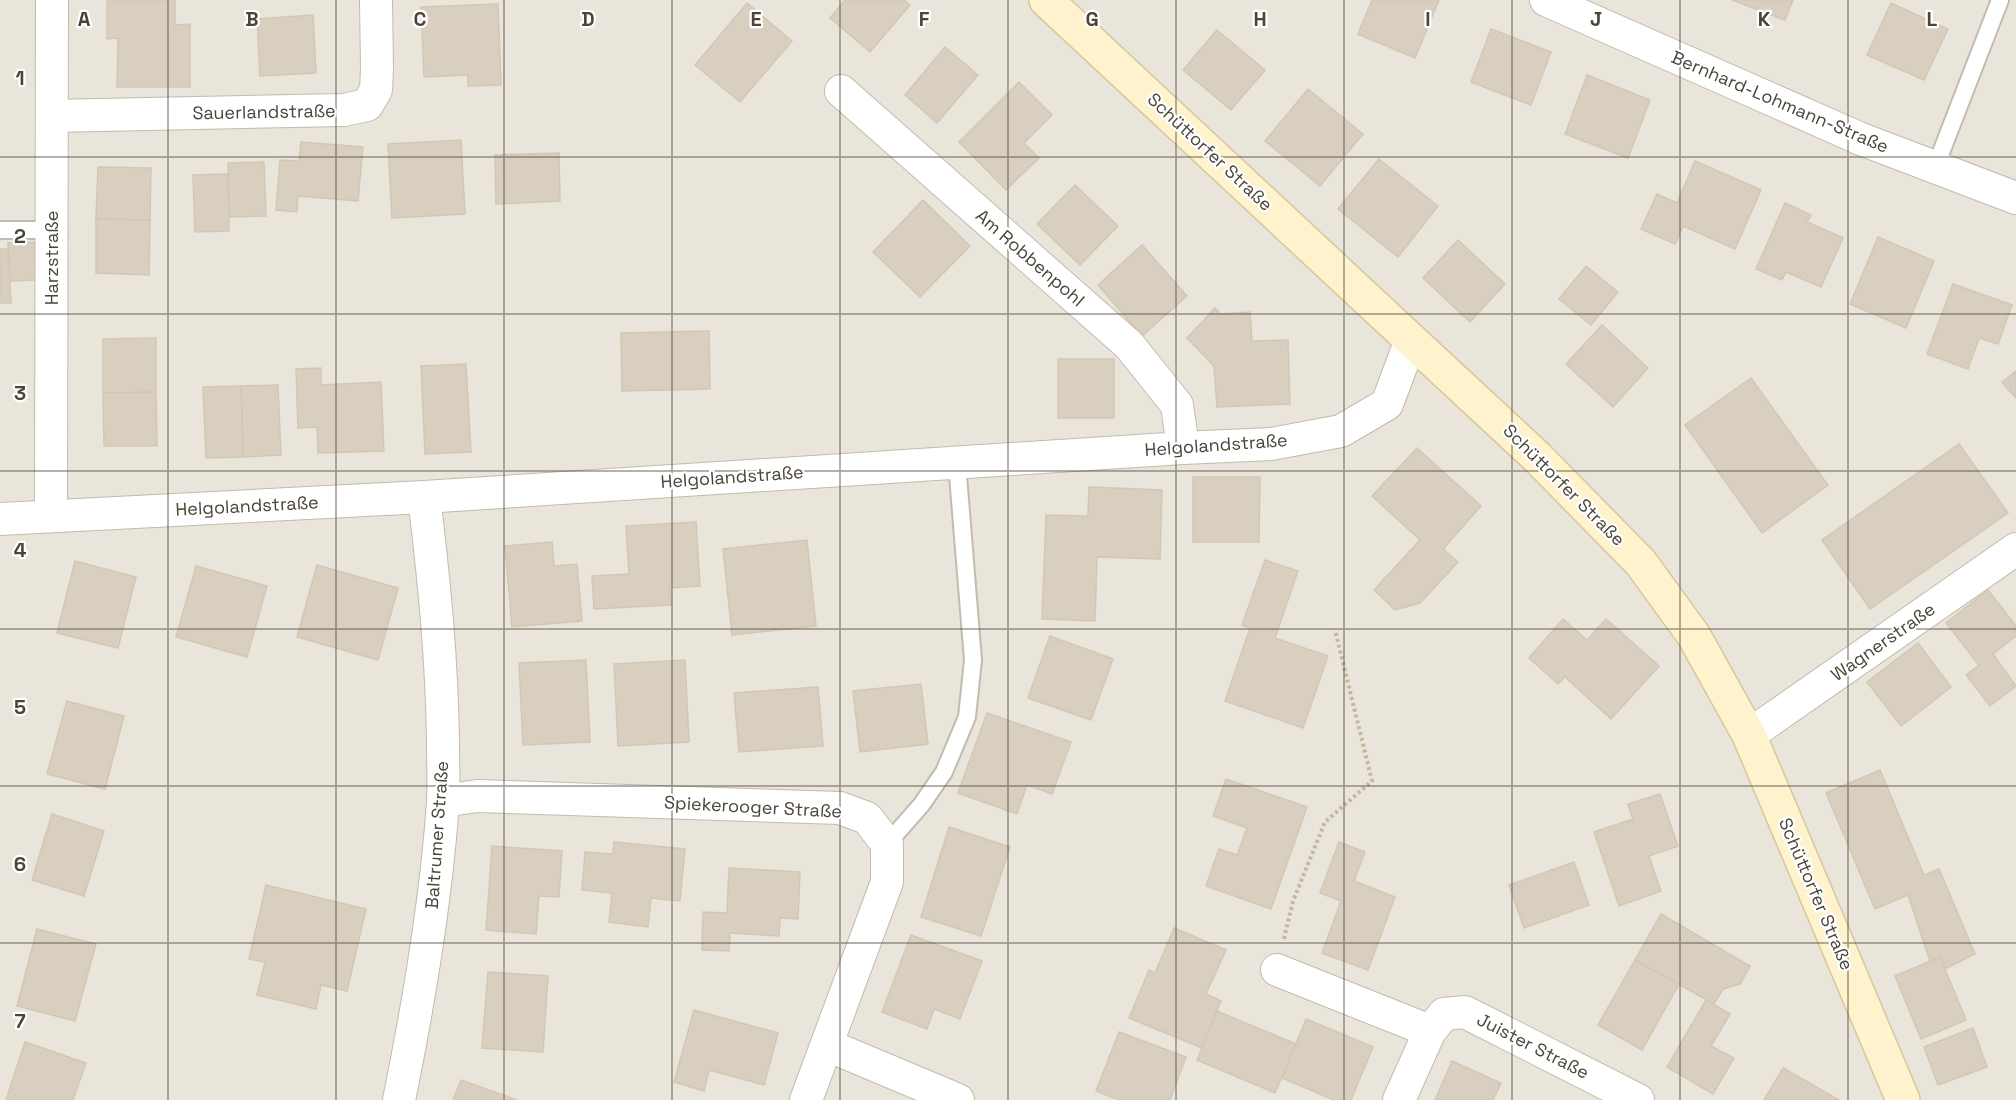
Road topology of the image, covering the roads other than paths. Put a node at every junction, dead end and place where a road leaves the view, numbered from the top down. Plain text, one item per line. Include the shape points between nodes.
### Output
1 (52, 0) edge
2 (375, 0) edge
3 (1046, 0) edge
4 (1546, 0) edge
5 (2000, 0) edge
6 (842, 91) dead end
7 (52, 116) junction
8 (1935, 168) junction
9 (2016, 198) edge
10 (0, 230) edge
11 (52, 230) junction
12 (1411, 340) junction
13 (1183, 448) junction
14 (957, 463) junction
15 (424, 497) junction
16 (51, 516) junction
17 (0, 519) edge
18 (2016, 549) edge
19 (1749, 735) junction
20 (443, 801) junction
21 (887, 844) junction
22 (1277, 970) road end
23 (1430, 1031) junction
24 (827, 1045) junction
25 (399, 1100) edge
26 (806, 1100) edge
27 (958, 1100) edge
28 (1399, 1100) edge
29 (1638, 1100) edge
30 (1903, 1100) edge

1 - 7 street, Harzstraße
2 - 7 street, Sauerlandstraße via 377,79 376,90 367,105 344,110
3 - 12 main road, Schüttorfer Straße
4 - 8 street, Bernhard-Lohmann-Straße
5 - 8 lane
6 - 13 street, Am Robbenpohl via 1129,345 1178,405
7 - 11 street, Harzstraße
8 - 9 street, Bernhard-Lohmann-Straße
10 - 11 lane
11 - 16 street, Harzstraße
12 - 13 street, Helgolandstraße via 1387,404 1341,430 1271,444
12 - 19 main road, Schüttorfer Straße via 1537,457 1641,563 1694,636
13 - 14 street, Helgolandstraße
14 - 15 street, Helgolandstraße
14 - 21 lane via 974,660 968,717 944,772
15 - 16 street, Helgolandstraße
15 - 20 street, Baltrumer Straße via 438,613
16 - 17 street, Helgolandstraße
18 - 19 street, Wagnerstraße
19 - 30 main road, Schüttorfer Straße
20 - 21 street, Spiekerooger Straße via 477,796 840,808 867,818
20 - 25 street, Baltrumer Straße via 422,980
21 - 24 street via 886,882
22 - 23 street
23 - 28 street, Juister Straße
23 - 29 street, Juister Straße via 1444,1014 1465,1012
24 - 26 street
24 - 27 street

